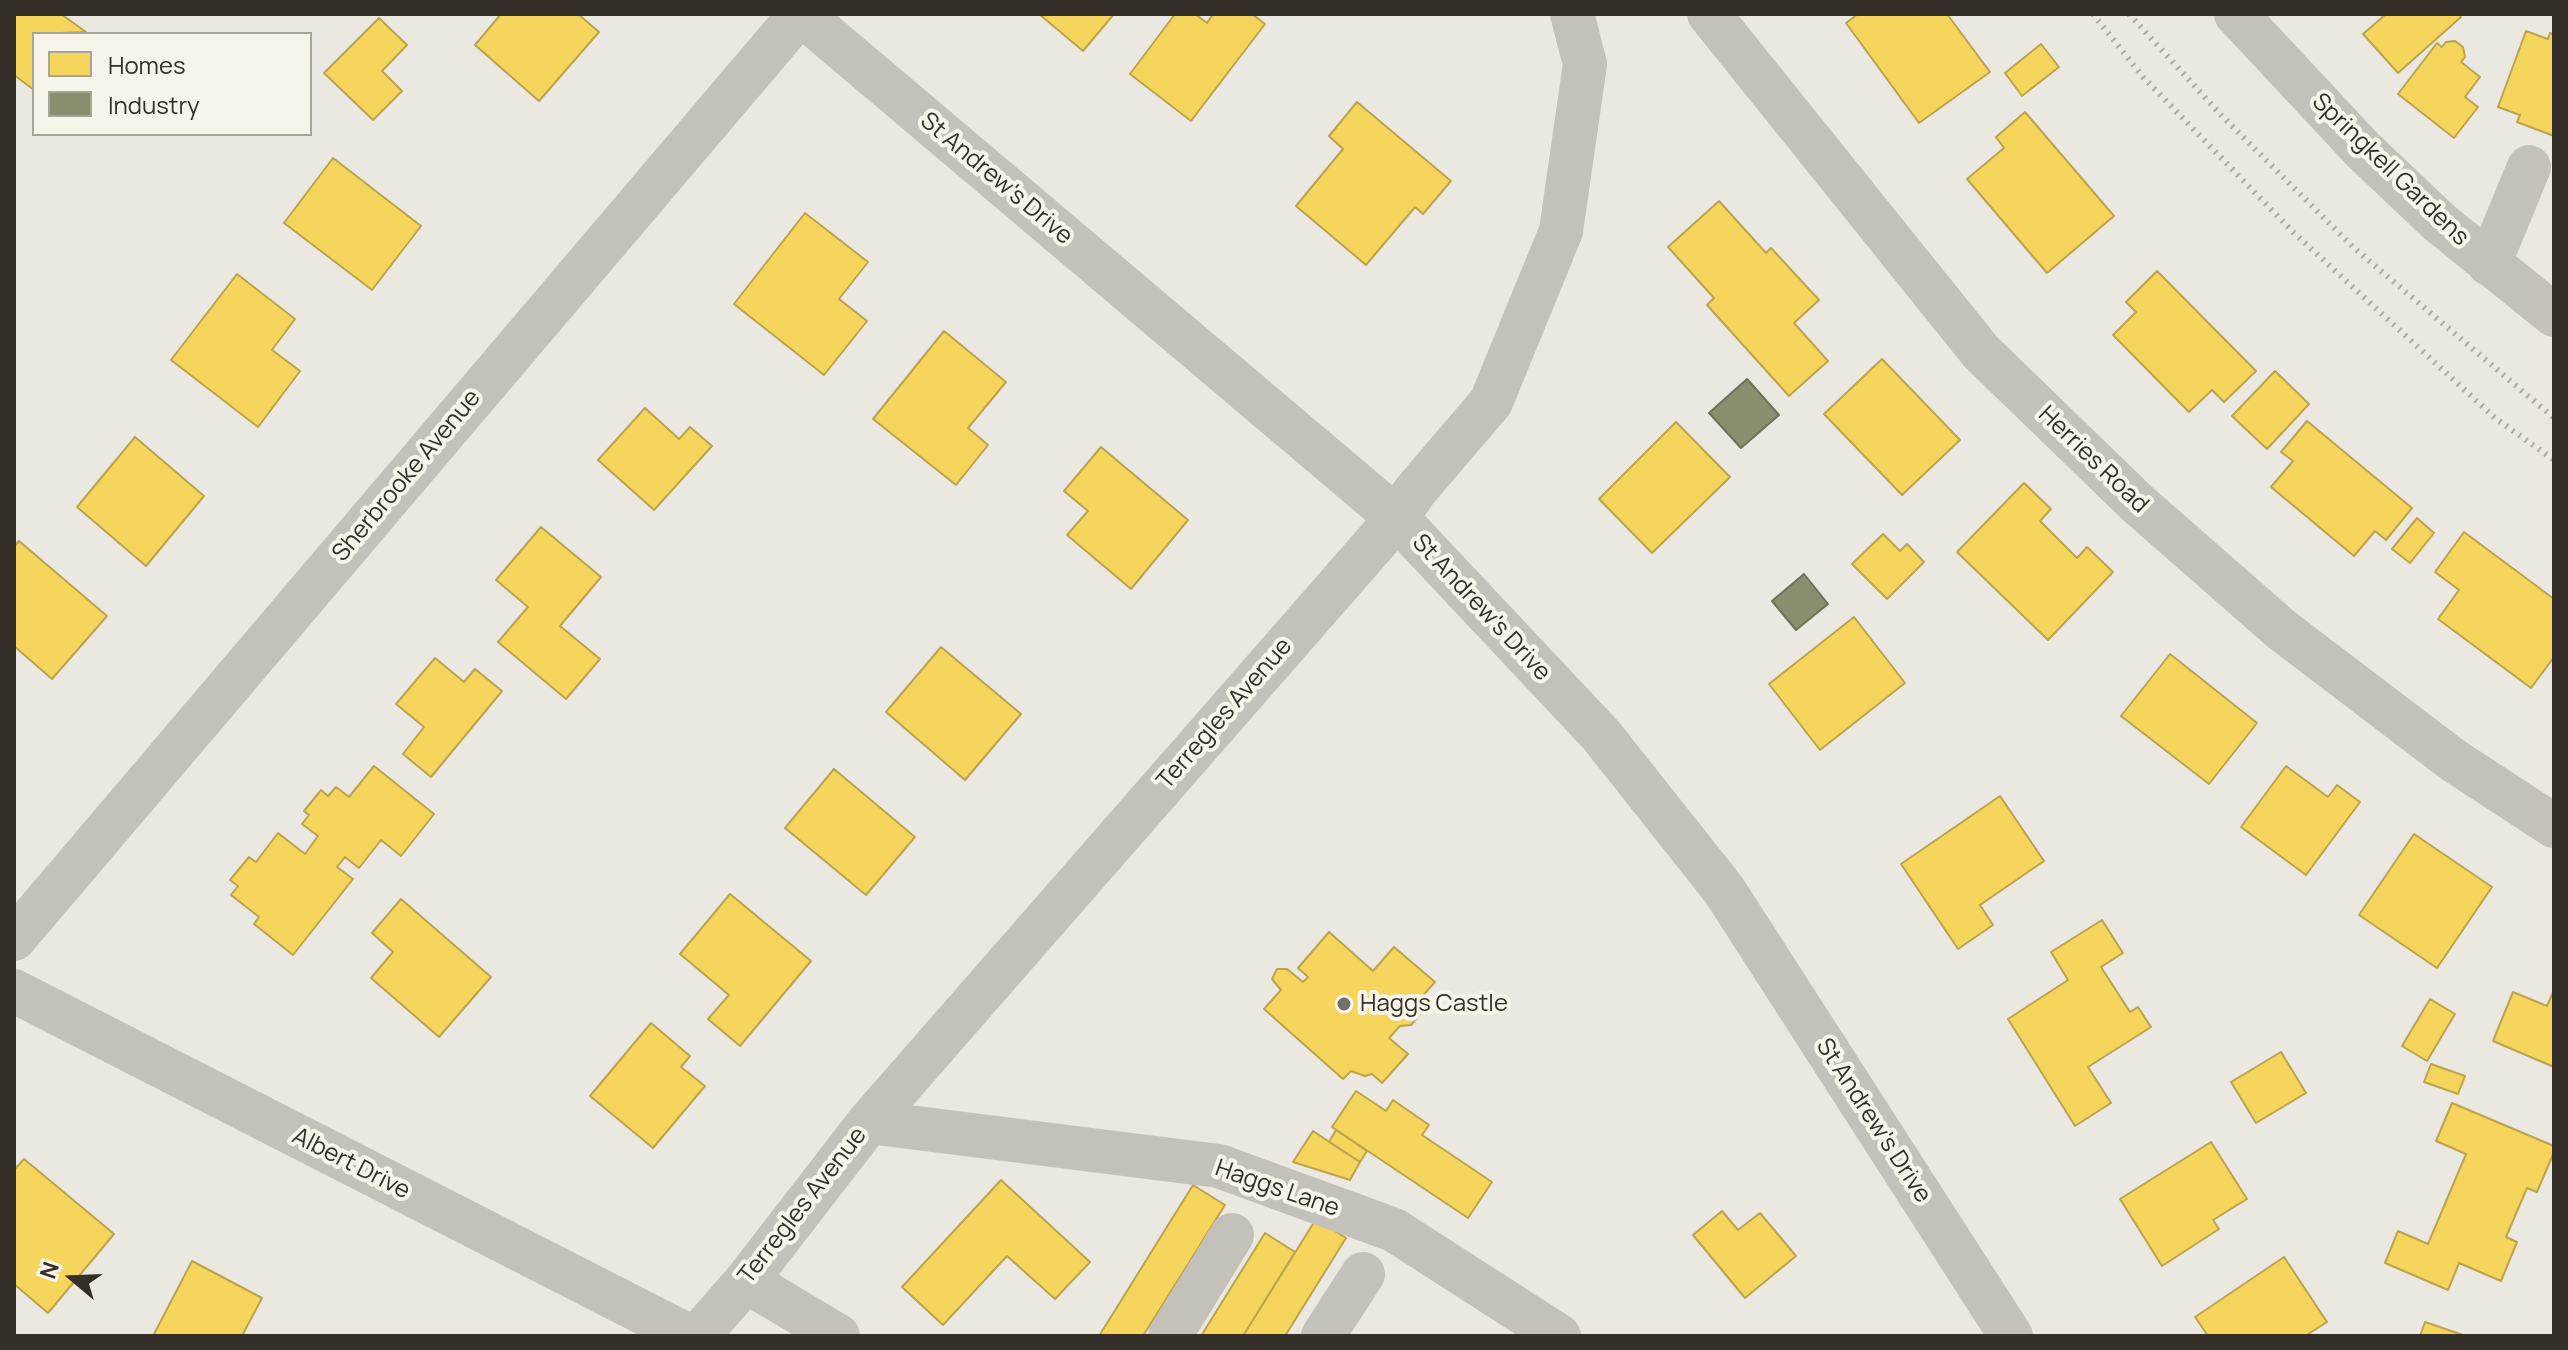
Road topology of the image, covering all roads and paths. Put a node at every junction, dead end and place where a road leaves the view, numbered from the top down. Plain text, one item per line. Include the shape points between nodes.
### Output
1 (800, 14) edge
2 (1572, 14) edge
3 (1709, 14) edge
4 (2236, 14) edge
5 (2529, 167) dead end
6 (2489, 264) junction
7 (2554, 315) edge
8 (1397, 518) junction
9 (2554, 826) edge
10 (14, 939) edge
11 (14, 991) edge
12 (869, 1122) junction
13 (1232, 1235) dead end
14 (1363, 1274) dead end
15 (746, 1281) junction
16 (689, 1336) edge
17 (698, 1336) edge
18 (838, 1336) edge
19 (1170, 1336) edge
20 (1323, 1336) edge
21 (1559, 1336) edge
22 (2011, 1336) edge

1 - 8 street, St Andrew's Drive
1 - 10 street, Sherbrooke Avenue
2 - 8 street, Terregles Avenue via 1585,64 1561,231 1491,402
3 - 9 street, Herries Road via 1981,352 2081,449 2282,630 2453,760
4 - 6 street, Springkell Gardens via 2363,150
5 - 6 street
6 - 7 street, Springkell Gardens
8 - 12 street, Terregles Avenue
8 - 22 street, St Andrew's Drive via 1601,735 1724,890
11 - 16 street, Albert Drive
12 - 15 street, Terregles Avenue
12 - 21 street, Haggs Lane via 1219,1166 1394,1230
13 - 19 street
14 - 20 street
15 - 17 street, Terregles Avenue
15 - 18 street

